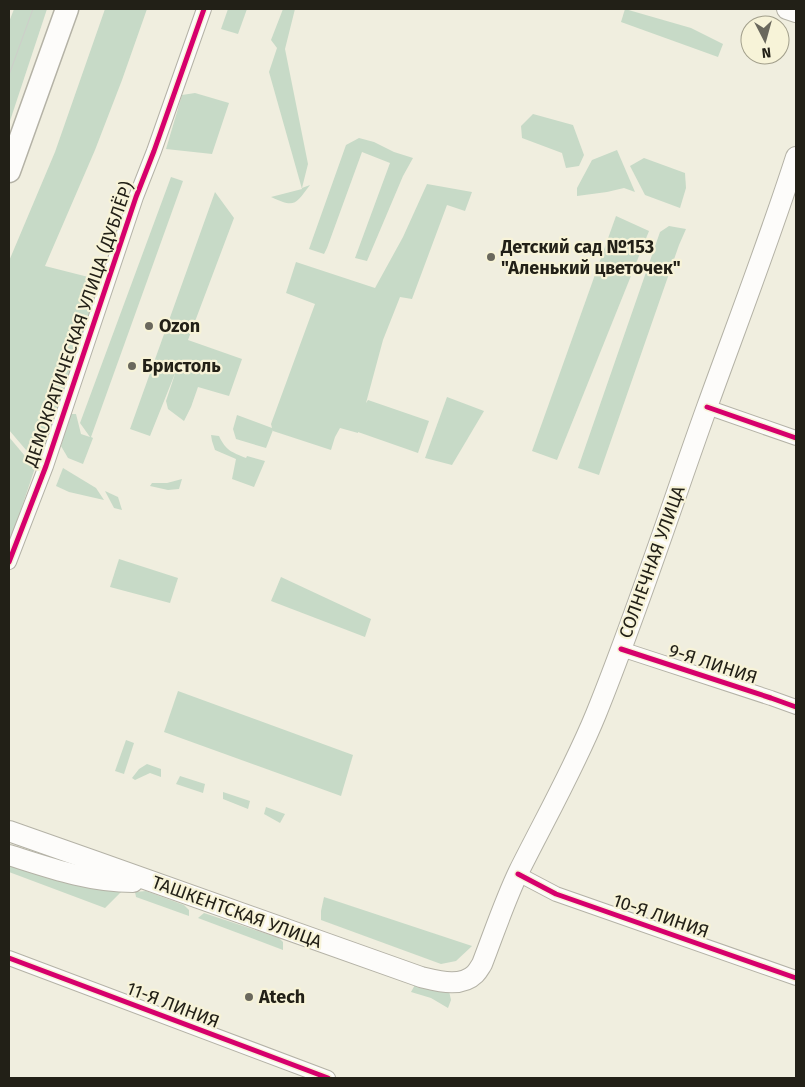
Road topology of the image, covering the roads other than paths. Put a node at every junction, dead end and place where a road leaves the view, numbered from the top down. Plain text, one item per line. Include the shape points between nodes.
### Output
1 (68, 9) edge
2 (204, 9) edge
3 (787, 9) edge
4 (796, 12) edge
5 (795, 165) edge
6 (9, 170) edge
7 (707, 408) junction
8 (796, 438) edge
9 (9, 562) edge
10 (621, 649) junction
11 (796, 707) edge
12 (9, 832) edge
13 (9, 855) edge
14 (518, 874) junction
15 (152, 882) junction
16 (9, 958) edge
17 (796, 978) edge
18 (466, 980) joint
19 (328, 1078) edge

1 - 6 main road
2 - 9 street, ДЕМОКРАТИЧЕСКАЯ УЛИЦА (ДУБЛЁР) via 136,197 46,466
3 - 4 main road
5 - 7 main road, СОЛНЕЧНАЯ УЛИЦА
7 - 8 street
7 - 10 main road, СОЛНЕЧНАЯ УЛИЦА
10 - 11 street, 9-Я ЛИНИЯ
10 - 14 main road, СОЛНЕЧНАЯ УЛИЦА via 588,731
12 - 15 main road, ТАШКЕНТСКАЯ УЛИЦА
13 - 15 main road via 92,879
14 - 17 street, 10-Я ЛИНИЯ via 556,894
14 - 18 main road, СОЛНЕЧНАЯ УЛИЦА via 482,964
15 - 18 main road, ТАШКЕНТСКАЯ УЛИЦА via 421,977 438,982
16 - 19 street, 11-Я ЛИНИЯ

